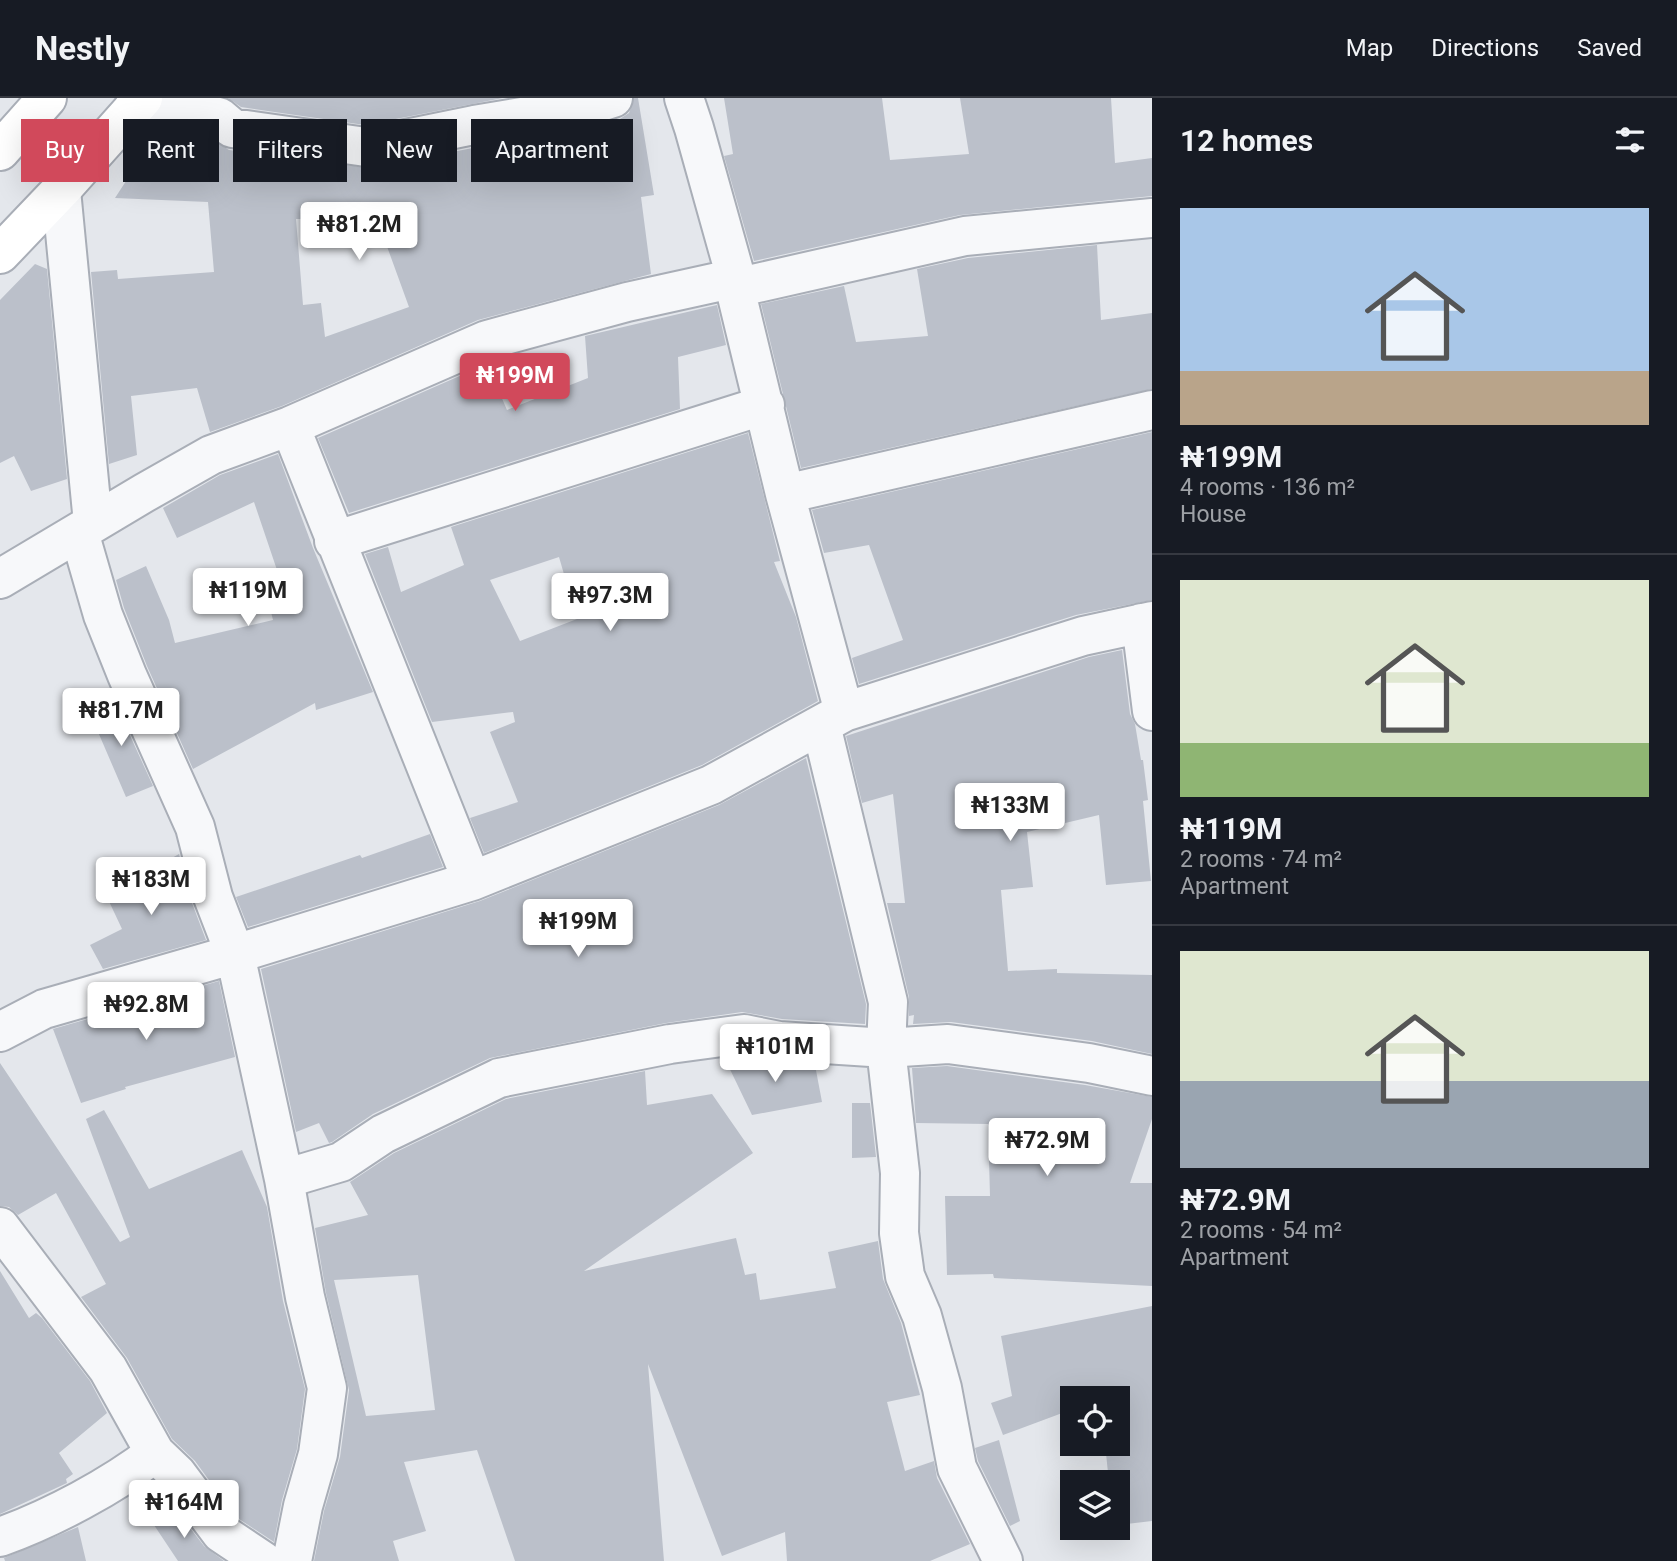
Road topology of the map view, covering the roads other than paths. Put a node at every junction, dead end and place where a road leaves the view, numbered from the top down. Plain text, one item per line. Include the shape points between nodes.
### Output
1 (47, 98) edge
2 (614, 98) edge
3 (684, 98) edge
4 (139, 103) edge
5 (0, 151) edge
6 (61, 190) junction
7 (1152, 218) edge
8 (0, 254) edge
9 (735, 283) junction
10 (765, 405) junction
11 (1152, 410) edge
12 (290, 426) junction
13 (785, 494) junction
14 (86, 528) junction
15 (334, 541) junction
16 (0, 579) edge
17 (1147, 622) edge
18 (1152, 711) edge
19 (833, 719) junction
20 (472, 881) junction
21 (235, 954) junction
22 (0, 1032) edge
23 (887, 1048) junction
24 (1152, 1076) edge
25 (284, 1179) junction
26 (0, 1227) edge
27 (155, 1453) junction
28 (0, 1537) edge
29 (263, 1561) edge
30 (292, 1561) edge
31 (1003, 1561) edge

1 - 5 street
2 - 4 street via 366,147 233,128 219,117
3 - 9 street
4 - 6 street
6 - 8 street
6 - 14 street
7 - 9 street via 965,236
9 - 10 street
9 - 12 street via 627,302 487,340
10 - 13 street
10 - 15 street
11 - 13 street
12 - 14 street via 211,455
12 - 15 street
13 - 19 street
14 - 16 street
14 - 21 street via 103,615 195,827
15 - 20 street
17 - 18 street
17 - 19 street via 1083,636
19 - 20 street via 711,785
19 - 23 street via 888,1002
20 - 21 street
21 - 22 street via 44,1009
21 - 25 street
23 - 24 street via 948,1044
23 - 25 street via 779,1041 744,1034 499,1078 383,1134 341,1162
23 - 31 street via 905,1276 922,1315 942,1388 957,1468
25 - 30 street via 304,1297 327,1388 318,1454
26 - 27 street via 108,1369
27 - 28 street via 123,1478 34,1525
27 - 29 street via 177,1474 221,1533

